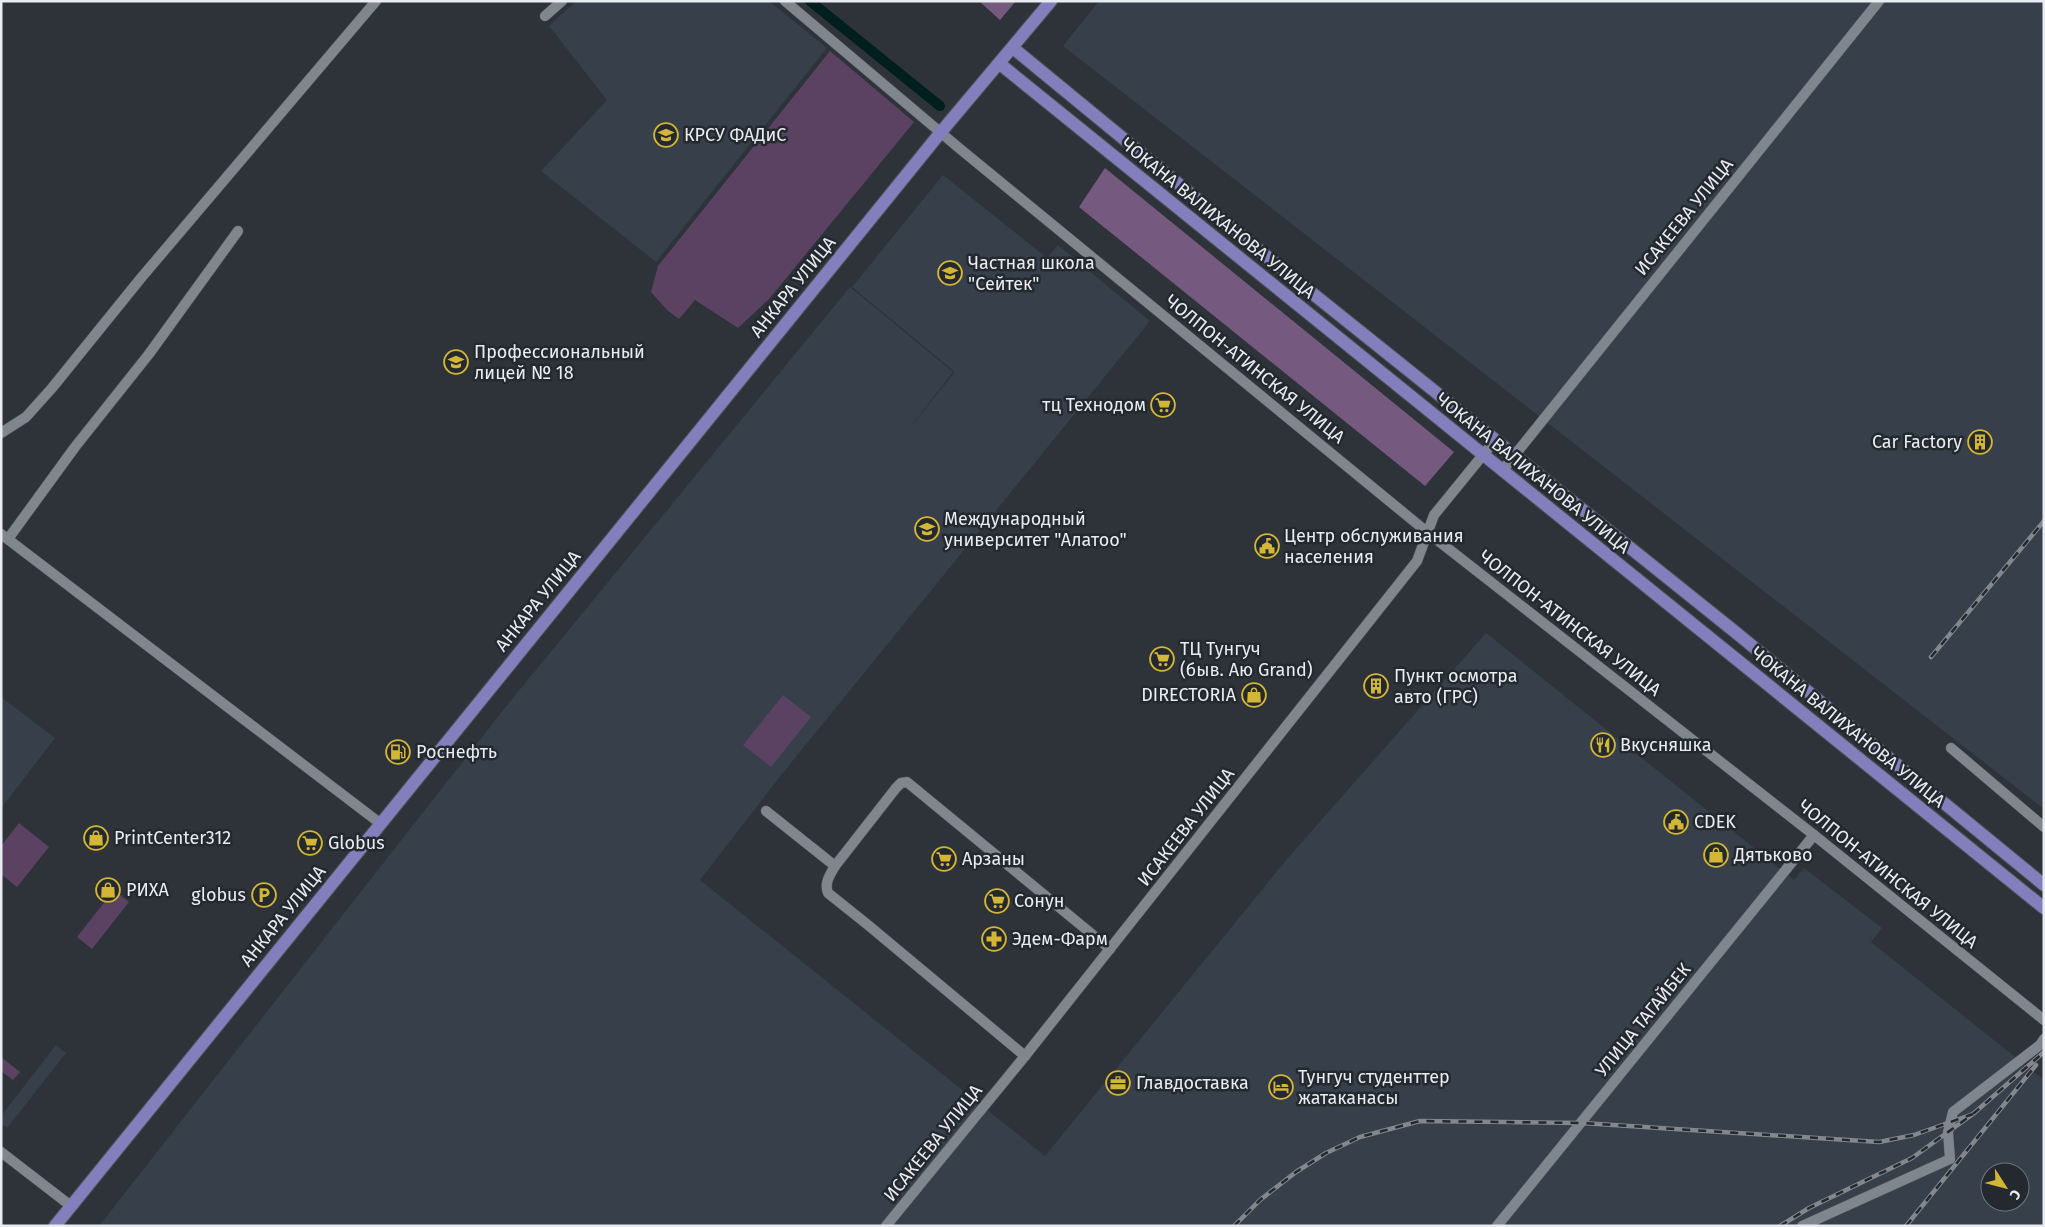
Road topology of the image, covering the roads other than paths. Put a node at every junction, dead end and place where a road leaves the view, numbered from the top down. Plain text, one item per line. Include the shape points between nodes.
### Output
1 (376, 1) edge
2 (562, 1) edge
3 (785, 1) edge
4 (1051, 1) edge
5 (1879, 1) edge
6 (545, 16) dead end
7 (1013, 48) junction
8 (1000, 64) junction
9 (941, 132) junction
10 (238, 232) dead end
11 (1287, 273) junction
12 (1276, 287) junction
13 (1, 433) edge
14 (1496, 439) junction
15 (1515, 454) junction
16 (1482, 455) junction
17 (1502, 471) junction
18 (1427, 532) junction
19 (5, 537) edge
20 (1734, 631) junction
21 (1721, 647) junction
22 (1951, 748) dead end
23 (766, 811) dead end
24 (381, 824) junction
25 (2044, 827) edge
26 (1814, 835) junction
27 (835, 866) junction
28 (2044, 885) edge
29 (2044, 908) edge
30 (1110, 948) junction
31 (2044, 1020) edge
32 (2044, 1039) edge
33 (1025, 1056) junction
34 (1, 1152) edge
35 (71, 1206) junction
36 (55, 1226) edge
37 (886, 1226) edge
38 (1497, 1226) edge
39 (1802, 1226) edge

1 - 13 street via 52,388 26,417
2 - 6 street
3 - 9 street, ЧОЛПОН-АТИНСКАЯ УЛИЦА
4 - 7 main road, АНКАРА УЛИЦА
5 - 15 street, ИСАКЕЕВА УЛИЦА
7 - 8 main road, АНКАРА УЛИЦА
7 - 11 main road, ЧОКАНА ВАЛИХАНОВА УЛИЦА
8 - 9 main road, АНКАРА УЛИЦА
8 - 12 main road, ЧОКАНА ВАЛИХАНОВА УЛИЦА
9 - 18 street, ЧОЛПОН-АТИНСКАЯ УЛИЦА
9 - 24 main road, АНКАРА УЛИЦА
10 - 19 street via 149,354
11 - 12 main road
11 - 14 main road, ЧОКАНА ВАЛИХАНОВА УЛИЦА
12 - 16 main road, ЧОКАНА ВАЛИХАНОВА УЛИЦА
14 - 15 main road, ЧОКАНА ВАЛИХАНОВА УЛИЦА
14 - 16 street, ИСАКЕЕВА УЛИЦА
15 - 17 street, ИСАКЕЕВА УЛИЦА
15 - 20 main road, ЧОКАНА ВАЛИХАНОВА УЛИЦА
16 - 17 main road, ЧОКАНА ВАЛИХАНОВА УЛИЦА
16 - 18 street, ИСАКЕЕВА УЛИЦА via 1434,515
17 - 21 main road, ЧОКАНА ВАЛИХАНОВА УЛИЦА
18 - 26 street, ЧОЛПОН-АТИНСКАЯ УЛИЦА
18 - 30 street, ИСАКЕЕВА УЛИЦА via 1417,560
19 - 24 street
20 - 21 main road
20 - 28 main road, ЧОКАНА ВАЛИХАНОВА УЛИЦА
21 - 29 main road, ЧОКАНА ВАЛИХАНОВА УЛИЦА
22 - 25 street
23 - 27 street
24 - 35 main road, АНКАРА УЛИЦА
26 - 31 street, ЧОЛПОН-АТИНСКАЯ УЛИЦА
26 - 38 street, УЛИЦА ТАГАЙБЕК
27 - 30 street via 896,788 907,782
27 - 33 street via 828,879 828,893
30 - 33 street, ИСАКЕЕВА УЛИЦА
32 - 39 street via 1953,1112 1948,1132 1950,1160
33 - 37 street, ИСАКЕЕВА УЛИЦА
34 - 35 street
35 - 36 main road, АНКАРА УЛИЦА

